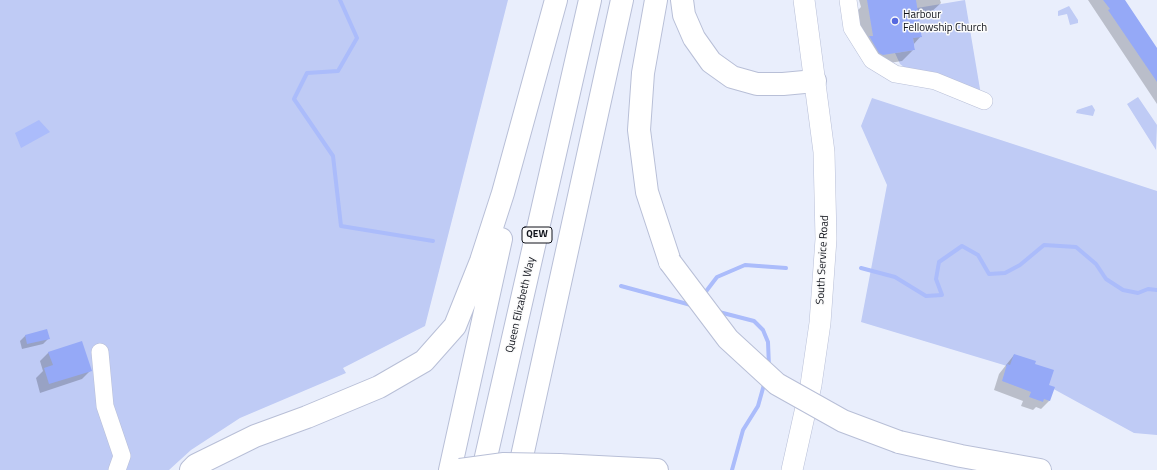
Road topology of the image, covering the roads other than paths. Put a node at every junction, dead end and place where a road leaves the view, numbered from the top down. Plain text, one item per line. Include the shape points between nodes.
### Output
1 (556, 0) edge
2 (590, 0) edge
3 (622, 0) edge
4 (656, 0) edge
5 (682, 0) edge
6 (804, 0) edge
7 (848, 0) edge
8 (815, 80) junction
9 (528, 98) junction
10 (984, 101) dead end
11 (100, 352) dead end
12 (117, 470) edge
13 (191, 470) edge
14 (450, 470) edge
15 (460, 470) edge
16 (483, 470) edge
17 (519, 470) edge
18 (656, 470) edge
19 (792, 470) edge
20 (1040, 470) edge

1 - 9 highway
2 - 16 highway, Queen Elizabeth Way / QEW
3 - 17 highway
4 - 20 highway, bridge via 642,73 639,130 647,192 670,262 728,339 777,384 843,421 899,442
5 - 8 highway via 684,15 694,38 711,62 732,77 757,84
6 - 8 main road, South Service Road
7 - 10 lane via 852,28 872,60 895,74 935,81
8 - 19 main road, South Service Road via 824,152 826,239 820,323 811,385
9 - 13 highway via 503,193 481,261 455,326 424,362 379,387 255,436 196,465
9 - 14 highway via 500,245
11 - 12 lane via 106,406 122,456
15 - 18 highway, bridge via 504,464 559,464

